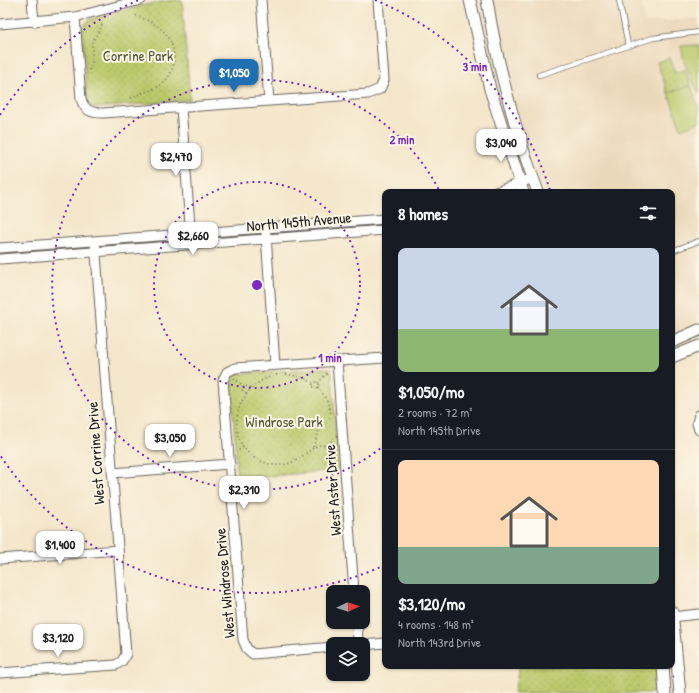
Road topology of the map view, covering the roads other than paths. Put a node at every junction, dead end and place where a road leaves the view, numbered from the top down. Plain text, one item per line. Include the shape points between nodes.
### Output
1 (32, 0) edge
2 (141, 0) edge
3 (262, 0) edge
4 (378, 0) edge
5 (470, 0) edge
6 (487, 0) edge
7 (619, 0) edge
8 (75, 17) junction
9 (34, 22) junction
10 (0, 24) edge
11 (699, 32) edge
12 (628, 45) junction
13 (539, 75) dead end
14 (269, 101) junction
15 (181, 108) junction
16 (521, 188) edge
17 (534, 188) edge
18 (382, 219) edge
19 (266, 228) junction
20 (382, 230) edge
21 (191, 233) junction
22 (267, 240) junction
23 (95, 241) junction
24 (699, 241) edge
25 (192, 245) junction
26 (0, 248) edge
27 (675, 250) edge
28 (95, 252) junction
29 (0, 259) edge
30 (699, 330) edge
31 (675, 341) edge
32 (699, 346) edge
33 (675, 356) edge
34 (382, 358) edge
35 (337, 361) junction
36 (275, 365) junction
37 (699, 415) edge
38 (699, 430) edge
39 (230, 464) junction
40 (112, 473) junction
41 (118, 550) junction
42 (0, 559) edge
43 (353, 585) edge
44 (699, 614) edge
45 (675, 616) edge
46 (382, 643) edge
47 (370, 644) edge
48 (675, 645) edge
49 (326, 648) edge
50 (663, 669) edge
51 (0, 674) edge
52 (665, 693) edge
53 (680, 693) edge

1 - 9 street
2 - 8 street
3 - 14 street
4 - 14 street via 384,80 380,89 368,94
5 - 16 street via 485,71
6 - 17 street via 504,83
7 - 12 lane
8 - 9 street
8 - 15 street via 82,99 87,110 103,113
9 - 10 street
11 - 12 lane via 667,35
12 - 13 lane
14 - 15 street
15 - 21 street
16 - 17 street
18 - 19 street, North 145th Avenue
19 - 21 street, North 145th Avenue
19 - 22 street
20 - 22 street, North 145th Avenue
21 - 23 street, North 145th Avenue
21 - 25 street
22 - 25 street, North 145th Avenue
22 - 36 street
23 - 26 street, North 145th Avenue
23 - 28 street, West Corrine Drive
24 - 27 lane
25 - 28 street, North 145th Avenue
28 - 29 street, North 145th Avenue
28 - 40 street, West Corrine Drive
30 - 31 street
32 - 33 street
34 - 35 street
35 - 36 street
35 - 43 street, West Aster Drive
36 - 39 street, West Windrose Drive via 235,368 227,372 224,380
37 - 38 street
39 - 40 street
39 - 49 street, West Windrose Drive via 243,640 247,649 253,654
40 - 41 street, West Corrine Drive
41 - 42 street
41 - 51 street, West Corrine Drive via 126,654 122,661 116,665
44 - 45 street
46 - 47 street
48 - 53 street
50 - 52 street

